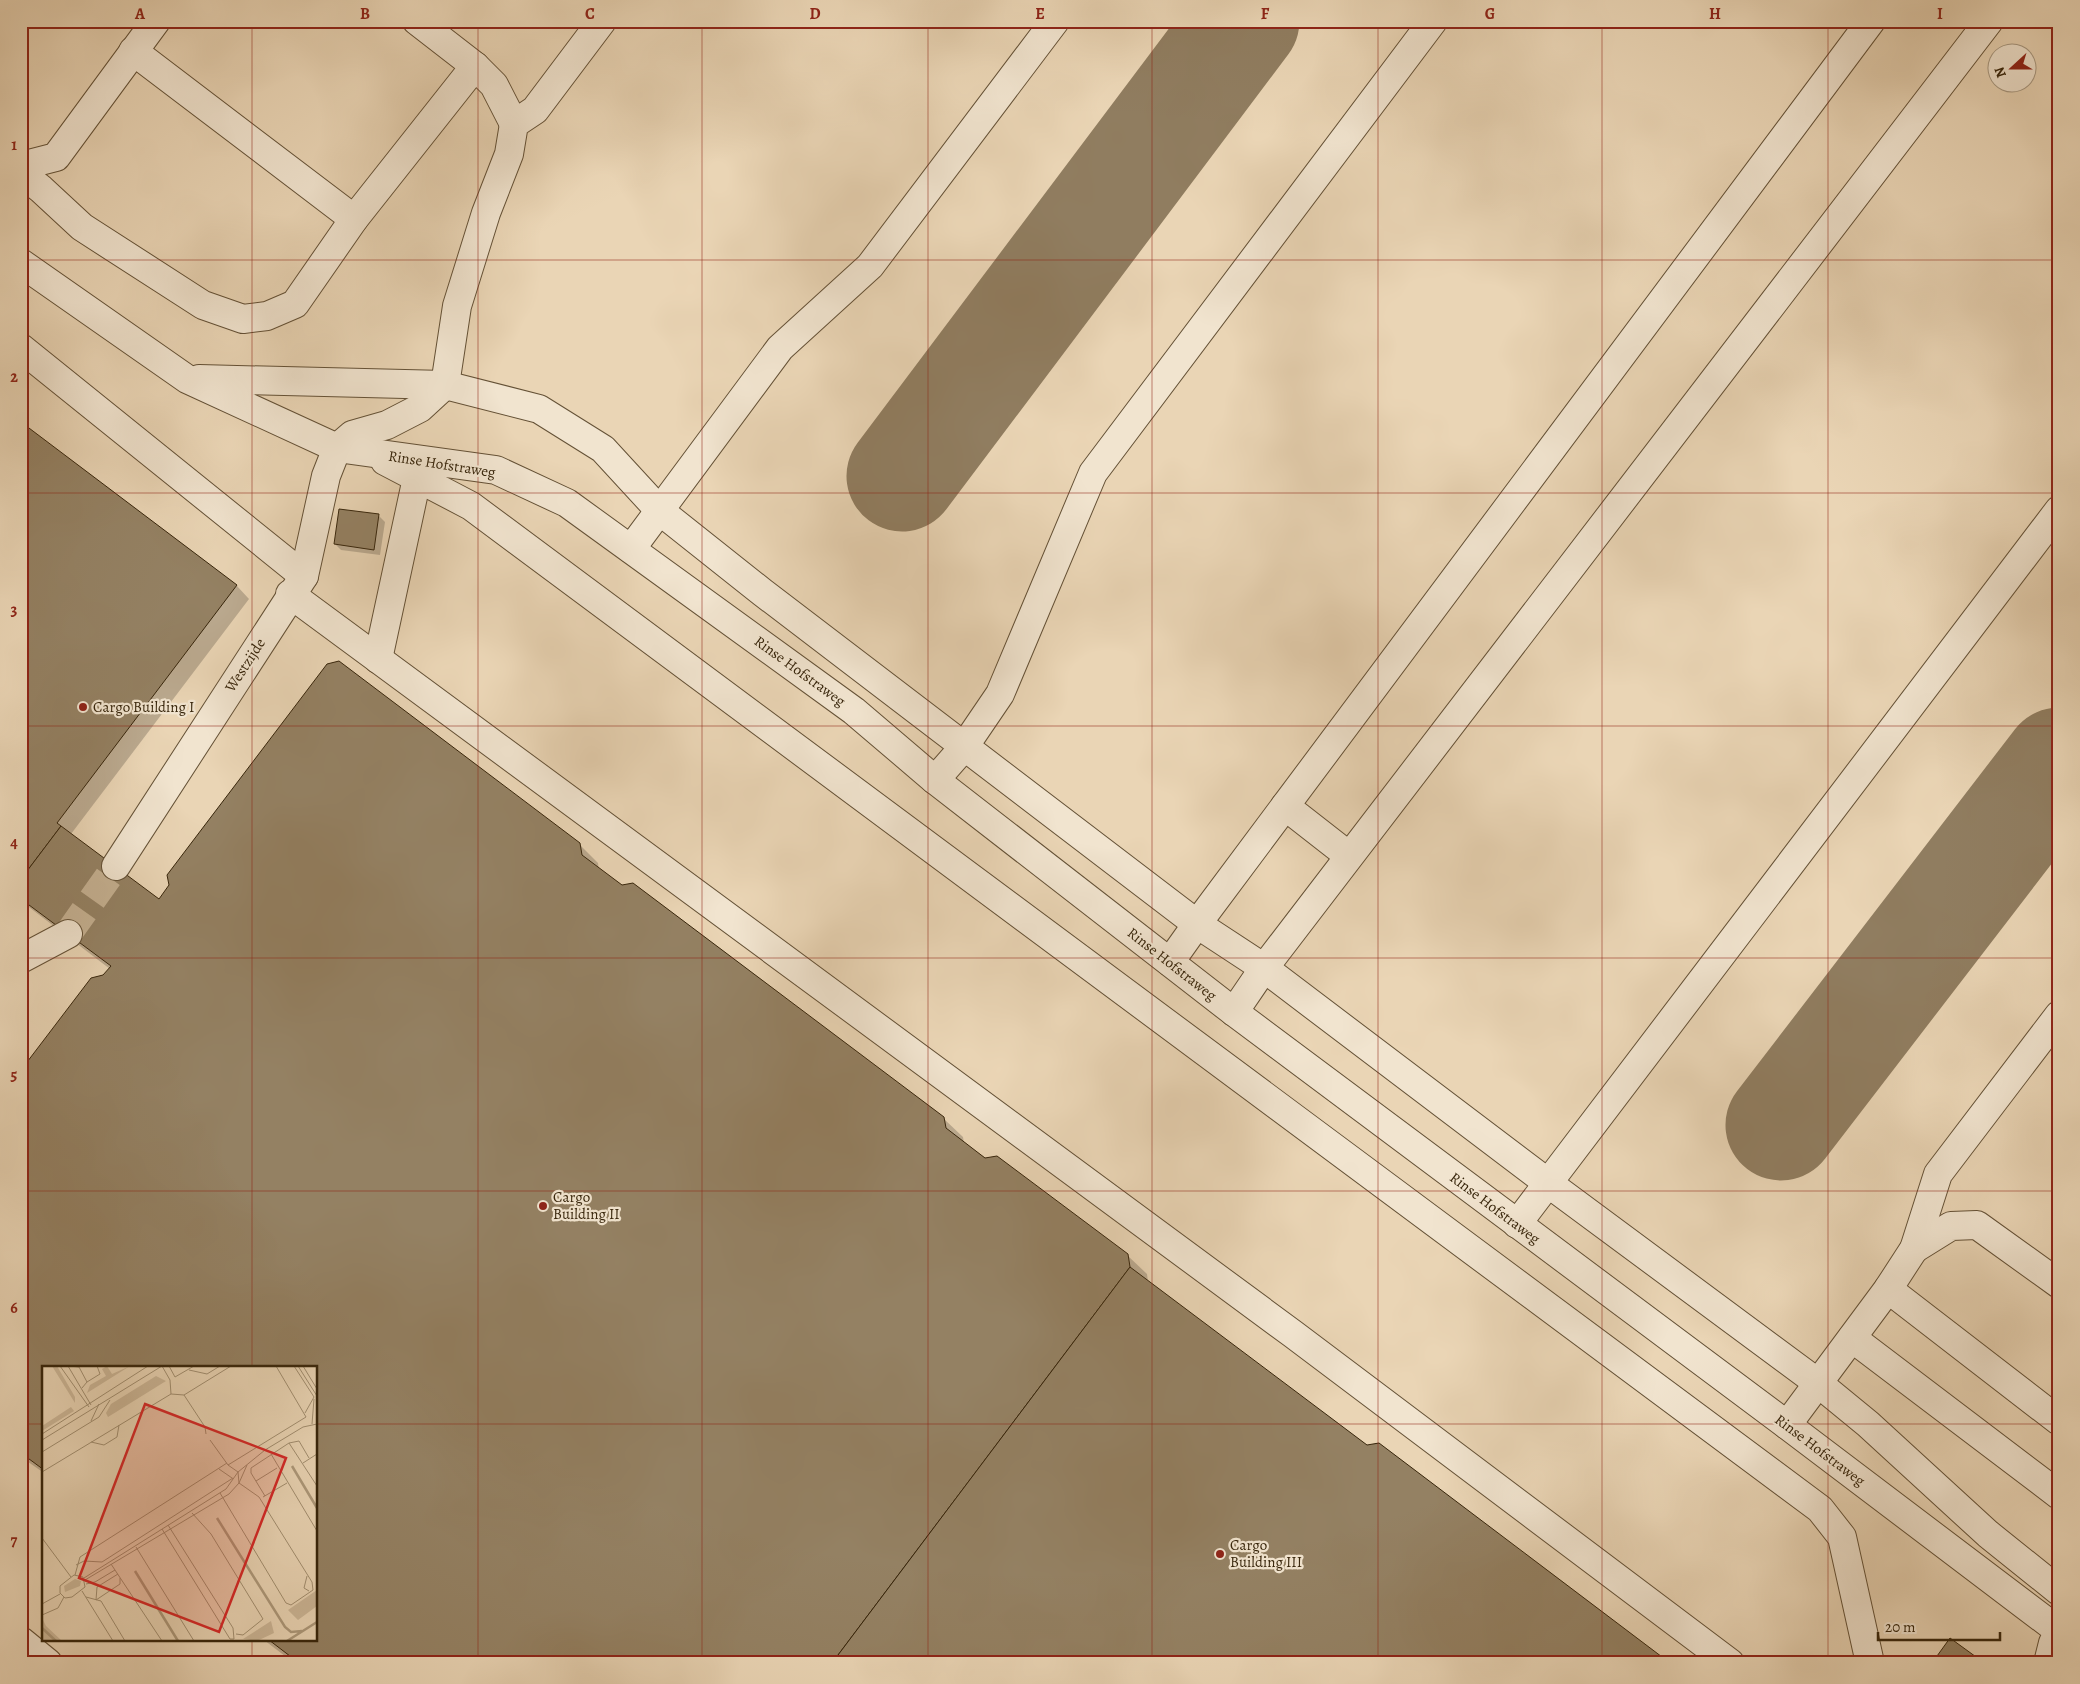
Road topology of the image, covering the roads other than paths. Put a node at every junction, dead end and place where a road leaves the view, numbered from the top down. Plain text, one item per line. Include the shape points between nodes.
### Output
1 (156, 21) edge
2 (417, 21) edge
3 (602, 21) edge
4 (1055, 21) edge
5 (1433, 21) edge
6 (1871, 21) edge
7 (1989, 21) edge
8 (133, 51) junction
9 (475, 66) junction
10 (514, 124) junction
11 (21, 166) edge
12 (21, 173) edge
13 (354, 219) junction
14 (21, 263) edge
15 (21, 348) edge
16 (187, 379) junction
17 (445, 385) junction
18 (337, 448) junction
19 (368, 452) junction
20 (417, 478) junction
21 (2059, 510) edge
22 (660, 511) junction
23 (631, 549) junction
24 (297, 585) junction
25 (378, 659) junction
26 (964, 747) junction
27 (935, 780) junction
28 (1286, 806) junction
29 (1349, 856) junction
30 (116, 866) tunnel mouth
31 (1197, 924) junction
32 (68, 934) tunnel mouth
33 (21, 960) edge
34 (1170, 962) junction
35 (1264, 968) junction
36 (1234, 1012) junction
37 (2059, 1015) edge
38 (1548, 1184) junction
39 (1517, 1224) junction
40 (1914, 1250) junction
41 (2059, 1284) edge
42 (1888, 1289) junction
43 (1852, 1338) junction
44 (1818, 1383) junction
45 (2059, 1421) edge
46 (1787, 1425) junction
47 (2059, 1495) edge
48 (2059, 1591) edge
49 (2059, 1631) edge
50 (21, 1641) edge
51 (48, 1663) edge
52 (1730, 1663) edge
53 (1870, 1663) edge
54 (2048, 1663) edge

1 - 8 lane
2 - 9 lane
3 - 10 lane via 535,110
4 - 22 lane via 870,266 780,348
5 - 26 lane via 1093,473 1000,694
6 - 28 lane
7 - 29 lane
8 - 11 lane via 56,157
8 - 13 lane
9 - 10 lane via 494,85
9 - 13 lane
10 - 17 lane via 510,154 486,213 457,306
12 - 13 lane via 82,227 203,306 243,319 267,316 295,304
14 - 16 lane, Rinse Hofstraweg
15 - 24 lane
16 - 17 lane
16 - 18 lane, Rinse Hofstraweg
17 - 18 lane via 420,408 386,425 352,435
17 - 22 lane via 539,409 603,449
18 - 19 lane, Rinse Hofstraweg
18 - 24 lane, Westzijde via 326,476
19 - 20 lane
19 - 23 lane, Rinse Hofstraweg via 496,470 567,503
20 - 25 lane
20 - 53 lane via 471,506 1820,1509 1842,1536
21 - 38 lane
22 - 23 lane
22 - 26 lane
23 - 27 lane, Rinse Hofstraweg via 854,711
24 - 25 lane
24 - 30 lane, Westzijde
25 - 52 lane via 1293,1334
26 - 27 lane
26 - 31 lane
27 - 34 lane, Rinse Hofstraweg
28 - 29 lane
28 - 31 lane
29 - 35 lane
31 - 34 lane
31 - 35 lane
32 - 33 lane
34 - 36 lane, Rinse Hofstraweg
35 - 36 lane
35 - 38 lane
36 - 39 lane, Rinse Hofstraweg
37 - 40 lane via 1938,1174
38 - 39 lane
38 - 44 lane
39 - 46 lane, Rinse Hofstraweg
40 - 41 lane via 1951,1226 1978,1224
40 - 42 lane
42 - 43 lane
42 - 45 lane
43 - 44 lane
43 - 47 lane
44 - 46 lane
44 - 48 lane via 1868,1424 1988,1534
46 - 49 lane, Rinse Hofstraweg
49 - 54 lane
50 - 51 lane

